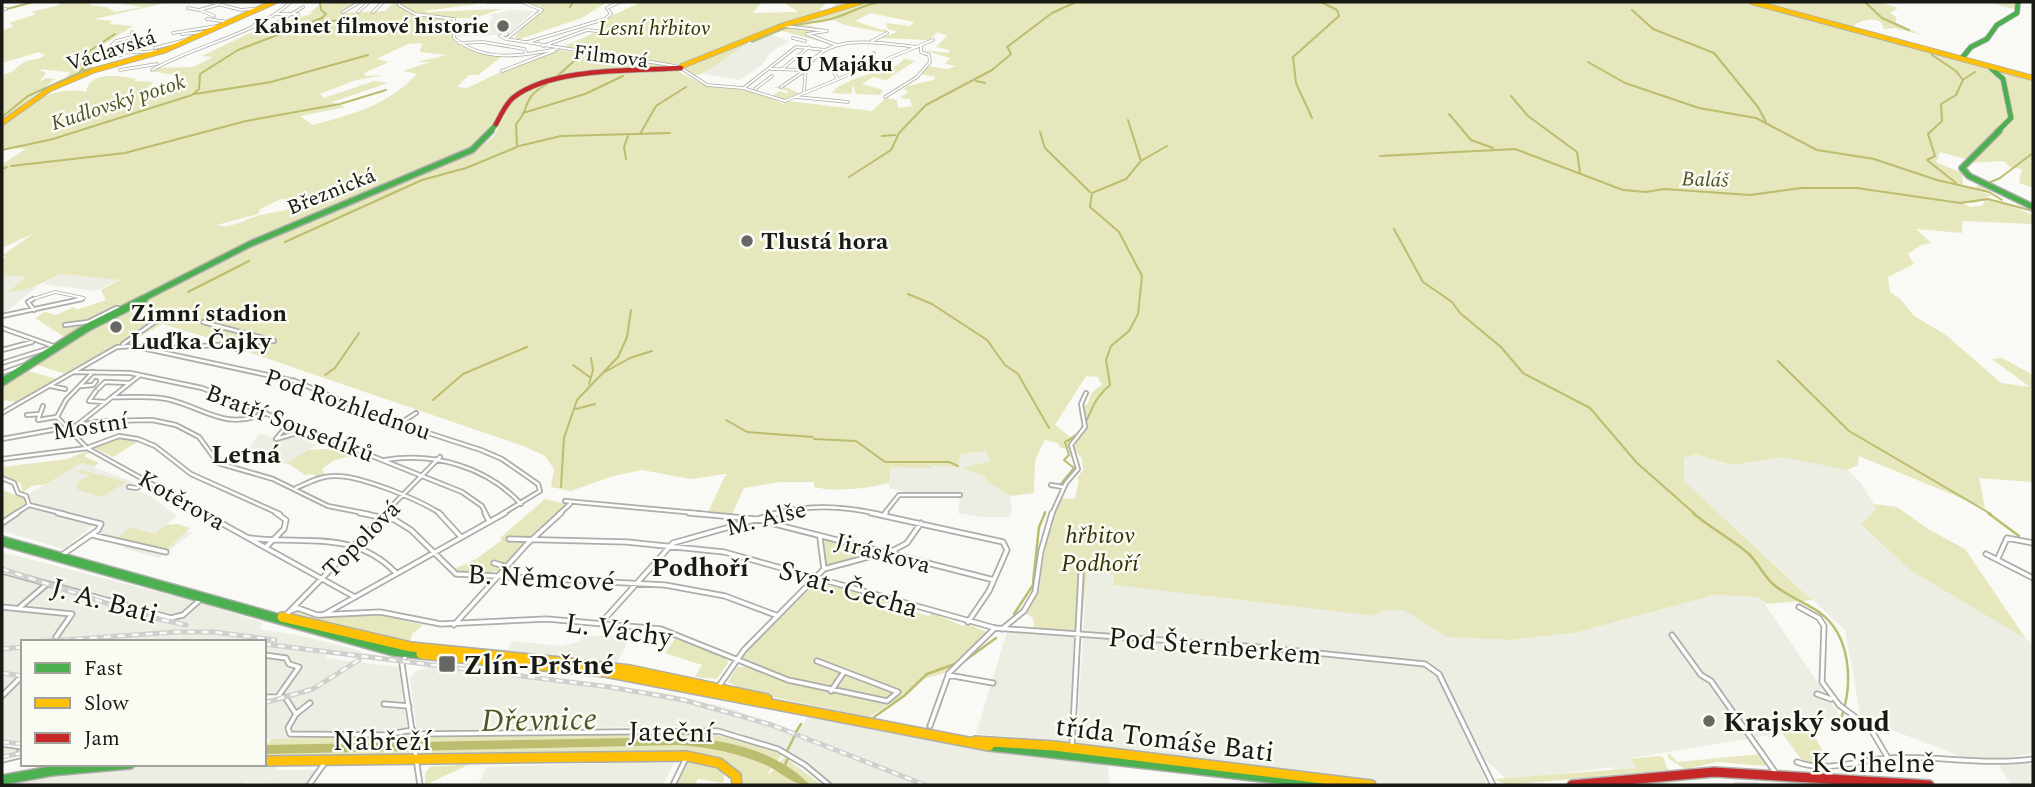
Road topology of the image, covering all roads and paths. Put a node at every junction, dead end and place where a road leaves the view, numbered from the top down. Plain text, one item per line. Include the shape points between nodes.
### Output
1 (210, 2) edge
2 (274, 2) edge
3 (291, 2) edge
4 (360, 2) edge
5 (369, 2) edge
6 (383, 2) edge
7 (400, 2) edge
8 (486, 2) edge
9 (620, 2) edge
10 (861, 2) edge
11 (1752, 2) edge
12 (2018, 2) edge
13 (220, 4) junction
14 (303, 7) dead end
15 (188, 8) dead end
16 (261, 8) junction
17 (6, 9) dead end
18 (2, 10) edge
19 (200, 10) junction
20 (343, 12) dead end
21 (358, 12) dead end
22 (373, 12) dead end
23 (275, 14) junction
24 (298, 14) dead end
25 (292, 15) junction
26 (214, 16) dead end
27 (207, 19) dead end
28 (228, 22) junction
29 (275, 24) dead end
30 (254, 25) junction
31 (784, 25) junction
32 (217, 26) junction
33 (264, 27) dead end
34 (597, 31) dead end
35 (132, 32) dead end
36 (204, 32) junction
37 (173, 33) dead end
38 (887, 33) dead end
39 (183, 34) dead end
40 (132, 37) junction
41 (793, 38) dead end
42 (124, 40) junction
43 (933, 40) dead end
44 (152, 42) dead end
45 (870, 42) junction
46 (459, 43) junction
47 (525, 43) junction
48 (836, 45) junction
49 (542, 46) junction
50 (799, 46) junction
51 (921, 46) junction
52 (131, 47) dead end
53 (809, 47) junction
54 (917, 47) junction
55 (557, 49) junction
56 (158, 50) junction
57 (826, 50) junction
58 (178, 51) dead end
59 (128, 53) junction
60 (187, 53) junction
61 (874, 53) dead end
62 (526, 55) junction
63 (110, 57) dead end
64 (1962, 58) junction
65 (1983, 64) junction
66 (160, 65) junction
67 (678, 67) junction
68 (769, 68) junction
69 (152, 69) dead end
70 (782, 69) junction
71 (120, 70) dead end
72 (806, 70) junction
73 (502, 71) dead end
74 (772, 76) dead end
75 (836, 78) junction
76 (2033, 78) edge
77 (781, 87) dead end
78 (743, 88) junction
79 (754, 90) junction
80 (800, 95) junction
81 (796, 97) junction
82 (885, 97) dead end
83 (848, 102) dead end
84 (2, 122) edge
85 (2033, 206) edge
86 (123, 309) junction
87 (34, 310) junction
88 (166, 314) dead end
89 (2, 316) edge
90 (204, 322) dead end
91 (65, 325) dead end
92 (2, 328) edge
93 (33, 341) junction
94 (224, 344) junction
95 (121, 345) junction
96 (56, 347) junction
97 (152, 349) junction
98 (237, 349) dead end
99 (2, 351) edge
100 (2, 363) edge
101 (84, 366) junction
102 (92, 371) junction
103 (73, 372) junction
104 (141, 374) junction
105 (3, 378) edge
106 (96, 381) dead end
107 (130, 383) junction
108 (49, 386) junction
109 (79, 386) junction
110 (65, 389) dead end
111 (1086, 393) dead end
112 (112, 397) junction
113 (106, 402) junction
114 (43, 406) dead end
115 (2, 413) edge
116 (266, 413) junction
117 (416, 413) dead end
118 (40, 414) junction
119 (27, 415) dead end
120 (57, 417) junction
121 (290, 422) junction
122 (399, 424) junction
123 (74, 427) junction
124 (68, 429) junction
125 (309, 430) junction
126 (2, 439) edge
127 (87, 448) junction
128 (440, 457) junction
129 (2, 458) edge
130 (385, 460) junction
131 (422, 476) junction
132 (2, 478) edge
133 (149, 481) junction
134 (1051, 485) dead end
135 (129, 487) dead end
136 (1063, 488) junction
137 (294, 489) junction
138 (960, 495) dead end
139 (402, 496) junction
140 (565, 502) dead end
141 (571, 502) junction
142 (521, 504) junction
143 (29, 505) junction
144 (775, 513) junction
145 (884, 515) junction
146 (383, 516) junction
147 (734, 516) junction
148 (755, 519) junction
149 (489, 521) junction
150 (2, 523) edge
151 (772, 523) junction
152 (921, 523) junction
153 (733, 525) junction
154 (92, 535) junction
155 (243, 536) junction
156 (820, 536) junction
157 (461, 537) junction
158 (509, 538) dead end
159 (275, 540) junction
160 (2, 541) edge
161 (532, 541) junction
162 (356, 543) junction
163 (2033, 543) edge
164 (669, 546) junction
165 (265, 548) junction
166 (166, 552) dead end
167 (433, 552) junction
168 (884, 553) junction
169 (1986, 554) dead end
170 (60, 557) junction
171 (1997, 559) junction
172 (494, 563) dead end
173 (507, 567) junction
174 (824, 569) junction
175 (2, 571) edge
176 (396, 573) junction
177 (1081, 574) dead end
178 (498, 576) junction
179 (816, 578) junction
180 (2033, 578) edge
181 (320, 580) junction
182 (994, 580) junction
183 (635, 583) junction
184 (47, 584) junction
185 (352, 596) junction
186 (204, 597) junction
187 (2, 607) edge
188 (1800, 607) dead end
189 (19, 609) junction
190 (290, 611) junction
191 (323, 615) junction
192 (778, 616) junction
193 (282, 619) junction
194 (968, 622) junction
195 (601, 623) junction
196 (454, 625) junction
197 (998, 629) junction
198 (1078, 634) junction
199 (1672, 635) dead end
200 (56, 637) dead end
201 (409, 650) junction
202 (266, 655) edge
203 (736, 660) junction
204 (817, 661) dead end
205 (844, 672) junction
206 (948, 675) junction
207 (21, 678) edge
208 (993, 683) dead end
209 (716, 691) junction
210 (831, 691) junction
211 (1817, 694) dead end
212 (2, 696) edge
213 (266, 697) edge
214 (278, 698) junction
215 (310, 703) dead end
216 (384, 704) dead end
217 (409, 706) junction
218 (1840, 706) junction
219 (296, 714) junction
220 (930, 726) dead end
221 (414, 734) junction
222 (952, 739) junction
223 (2, 744) edge
224 (21, 748) edge
225 (1072, 748) junction
226 (21, 750) edge
227 (21, 755) edge
228 (687, 756) junction
229 (14, 757) junction
230 (1074, 757) junction
231 (417, 758) junction
232 (1888, 758) junction
233 (2033, 759) edge
234 (2, 760) edge
235 (266, 761) edge
236 (326, 761) junction
237 (1797, 762) dead end
238 (107, 766) edge
239 (1777, 775) junction
240 (1281, 779) edge
241 (2, 780) edge
242 (309, 785) edge
243 (420, 785) edge
244 (673, 785) edge
245 (737, 785) edge
246 (829, 785) edge
247 (1332, 785) edge
248 (1371, 785) edge
249 (1493, 785) edge
250 (1572, 785) edge
251 (1929, 785) edge

1 - 13 street
2 - 16 main road, Václavská
3 - 23 street
4 - 20 street
5 - 21 street
6 - 22 street
7 - 46 street via 415,15 454,19
8 - 47 street, Filmová via 522,2 537,10 506,39
9 - 47 street via 606,9 611,14 605,19
10 - 31 main road, Březnická
11 - 64 main road
12 - 64 main road via 2017,13
13 - 16 street via 241,10
13 - 19 street
14 - 25 street
15 - 19 street
16 - 28 main road, Václavská
17 - 18 street
19 - 26 street
23 - 25 street
23 - 30 street
24 - 25 street
25 - 29 street
27 - 28 street
28 - 32 main road, Václavská
30 - 33 street
30 - 60 street
31 - 48 street via 827,31 807,34
31 - 67 main road, Březnická
32 - 36 main road, Václavská
32 - 37 street
34 - 49 street via 587,30
35 - 40 street
36 - 39 street
36 - 56 main road, Václavská
38 - 45 street
40 - 42 street
40 - 44 street
41 - 50 street via 806,40
42 - 52 street via 123,44
42 - 59 street via 107,48 112,53
43 - 51 street
45 - 48 street
45 - 54 street
46 - 62 street via 501,56
46 - 62 street via 524,49
47 - 49 street, Filmová
48 - 57 street
49 - 55 street, Filmová
50 - 53 street
50 - 68 street
51 - 54 street
51 - 82 street via 930,62
53 - 57 street
53 - 70 street
54 - 75 street
55 - 62 street
55 - 67 street, Filmová
55 - 73 street
56 - 59 street
56 - 84 main road, Václavská via 95,69 37,96
57 - 72 street
58 - 60 street
59 - 63 street
60 - 66 street
61 - 75 street via 859,64 832,69
64 - 65 main road
65 - 76 main road
65 - 85 main road via 2002,77 2011,118 1964,163 1963,170
66 - 69 street
66 - 71 street
67 - 78 street via 706,85
67 - 86 main road, Březnická via 558,80 529,88 514,97 492,135 472,150 268,236
68 - 70 street
68 - 78 street
70 - 72 street
72 - 77 street
72 - 80 street via 806,90
74 - 79 street
75 - 80 street
78 - 79 street
79 - 81 street via 779,102
80 - 81 street
81 - 83 street
86 - 91 street
86 - 96 main road, Březnická
87 - 87 street via 84,298 69,291 38,296 28,302
87 - 89 street
88 - 95 street
90 - 94 street via 272,341
92 - 93 street
93 - 96 street
93 - 99 street
94 - 97 street
94 - 98 street
95 - 97 street, Pod Rozhlednou
95 - 101 street
96 - 100 street
96 - 105 main road, Březnická
97 - 122 street, Pod Rozhlednou via 295,381
101 - 102 street
101 - 103 street
102 - 103 street, Bratří Sousedíků
102 - 104 street, Bratří Sousedíků
102 - 109 street
103 - 108 street
104 - 107 street
104 - 116 street, Bratří Sousedíků via 202,388
106 - 109 street
107 - 112 street
107 - 113 street via 104,382 89,401
108 - 110 street
108 - 115 street
109 - 120 street
111 - 136 street via 1080,404 1084,426 1071,444 1079,469
112 - 113 street
112 - 116 street via 167,399 233,423
113 - 123 street
114 - 118 street
116 - 121 street, Bratří Sousedíků
117 - 122 street
118 - 119 street
118 - 120 street via 38,420
120 - 124 street
121 - 125 street, Bratří Sousedíků
121 - 125 street via 276,439
122 - 142 street, Pod Rozhlednou via 464,444 536,481 538,494
123 - 124 street, Mostní
123 - 137 street, Mostní via 135,418 177,428 202,439 218,463
124 - 126 street, Mostní
124 - 127 street
125 - 130 street, Bratří Sousedíků
127 - 129 street
127 - 133 street, Kotěrova
127 - 159 street via 123,436 146,442 191,474 284,517 285,526
128 - 130 street
128 - 131 street, Topolová
128 - 142 street via 498,484
130 - 131 street, Bratří Sousedíků
131 - 139 street, Topolová
131 - 149 street, Bratří Sousedíků via 474,499
132 - 143 street via 14,484
133 - 135 street
133 - 155 street, Kotěrova
134 - 136 street
136 - 197 street via 1041,551 1035,592 1024,611
137 - 139 street via 336,474
137 - 146 street, Mostní via 328,506
138 - 145 street via 899,495
139 - 146 street, Topolová
139 - 157 street via 437,513
140 - 141 street, Jiráskova
141 - 147 street, Jiráskova
141 - 161 street
142 - 149 street
143 - 150 street
143 - 154 street via 101,524
144 - 145 street, M. Alše via 828,505
144 - 148 street, M. Alše
144 - 151 street via 769,519
145 - 152 street, M. Alše
146 - 162 street, Topolová
146 - 167 street, Mostní via 407,526
147 - 148 street, Jiráskova
147 - 153 street
148 - 151 street, Jiráskova
148 - 153 street, M. Alše
149 - 157 street
151 - 156 street, Jiráskova
152 - 168 street via 907,543
152 - 182 street, M. Alše via 1003,542 1007,550
153 - 164 street, M. Alše
154 - 166 street
154 - 170 street
155 - 159 street
155 - 165 street, Kotěrova
156 - 168 street, Jiráskova
156 - 174 street
157 - 167 street
158 - 161 street, Svat. Čecha
159 - 162 street
159 - 165 street
160 - 170 main road, třída Tomáše Bati
161 - 164 street, Svat. Čecha
161 - 173 street
162 - 176 street via 384,559
162 - 181 street, Topolová
163 - 171 street via 2007,538
164 - 179 street, Svat. Čecha via 724,552
164 - 183 street, M. Alše
165 - 181 street, Kotěrova
167 - 176 street
167 - 178 street, B. Němcové via 456,574
168 - 174 street
168 - 182 street, Jiráskova
169 - 171 street
170 - 186 main road, třída Tomáše Bati
171 - 180 street
172 - 173 street
173 - 178 street
174 - 179 street
175 - 184 street, J. A. Bati
176 - 185 street
177 - 198 street
178 - 183 street, B. Němcové
178 - 196 street
179 - 192 street
179 - 194 street, Svat. Čecha
181 - 185 street, Kotěrova
181 - 190 street, Topolová
182 - 194 street, M. Alše
183 - 192 street, B. Němcové via 705,592
183 - 195 street, M. Alše
184 - 186 street, J. A. Bati via 171,618 183,615
184 - 189 street
185 - 191 street
186 - 193 main road, třída Tomáše Bati
187 - 189 street
188 - 218 street via 1824,626 1822,682
189 - 200 street via 72,614
190 - 191 street, L. Váchy via 298,608
190 - 193 street, Topolová
191 - 196 street, L. Váchy via 380,612
192 - 203 street
193 - 201 main road, třída Tomáše Bati
194 - 197 street, Svat. Čecha
195 - 196 street, L. Váchy via 547,619
195 - 203 street, L. Váchy via 671,632
197 - 198 street, Pod Šternberkem
197 - 206 street
198 - 225 street
198 - 249 street, Pod Šternberkem via 1431,666 1440,675
199 - 239 street
201 - 209 main road, třída Tomáše Bati via 615,668
201 - 217 street via 402,664
202 - 214 street via 286,657 289,664 299,667
203 - 209 street
203 - 210 street, L. Váchy
204 - 205 street, L. Váchy
205 - 210 street
205 - 210 street, L. Váchy via 898,692 887,701
206 - 208 street
206 - 220 street
207 - 212 street
209 - 222 main road, třída Tomáše Bati
211 - 218 street
213 - 214 street
214 - 219 street via 285,697
215 - 219 street
216 - 217 street
217 - 221 street
218 - 232 street via 1870,728
219 - 221 street, Jateční via 288,728 290,734
221 - 231 street
221 - 246 street, Jateční via 718,731 785,752
222 - 225 main road, třída Tomáše Bati
222 - 230 main road, třída Tomáše Bati
223 - 224 street
225 - 230 main road
225 - 240 main road, třída Tomáše Bati
226 - 229 street
227 - 229 street
228 - 231 main road, Nábřeží
228 - 244 street
228 - 245 main road, Nábřeží via 729,768
229 - 234 street
230 - 240 main road, třída Tomáše Bati
231 - 236 main road, Nábřeží
231 - 243 street
232 - 233 street, K Cihelně via 1999,765
232 - 237 street, K Cihelně via 1810,766
235 - 236 main road, Nábřeží
236 - 242 street
238 - 241 main road
239 - 250 main road via 1714,772
239 - 251 main road
240 - 247 main road, třída Tomáše Bati
240 - 248 main road, třída Tomáše Bati

